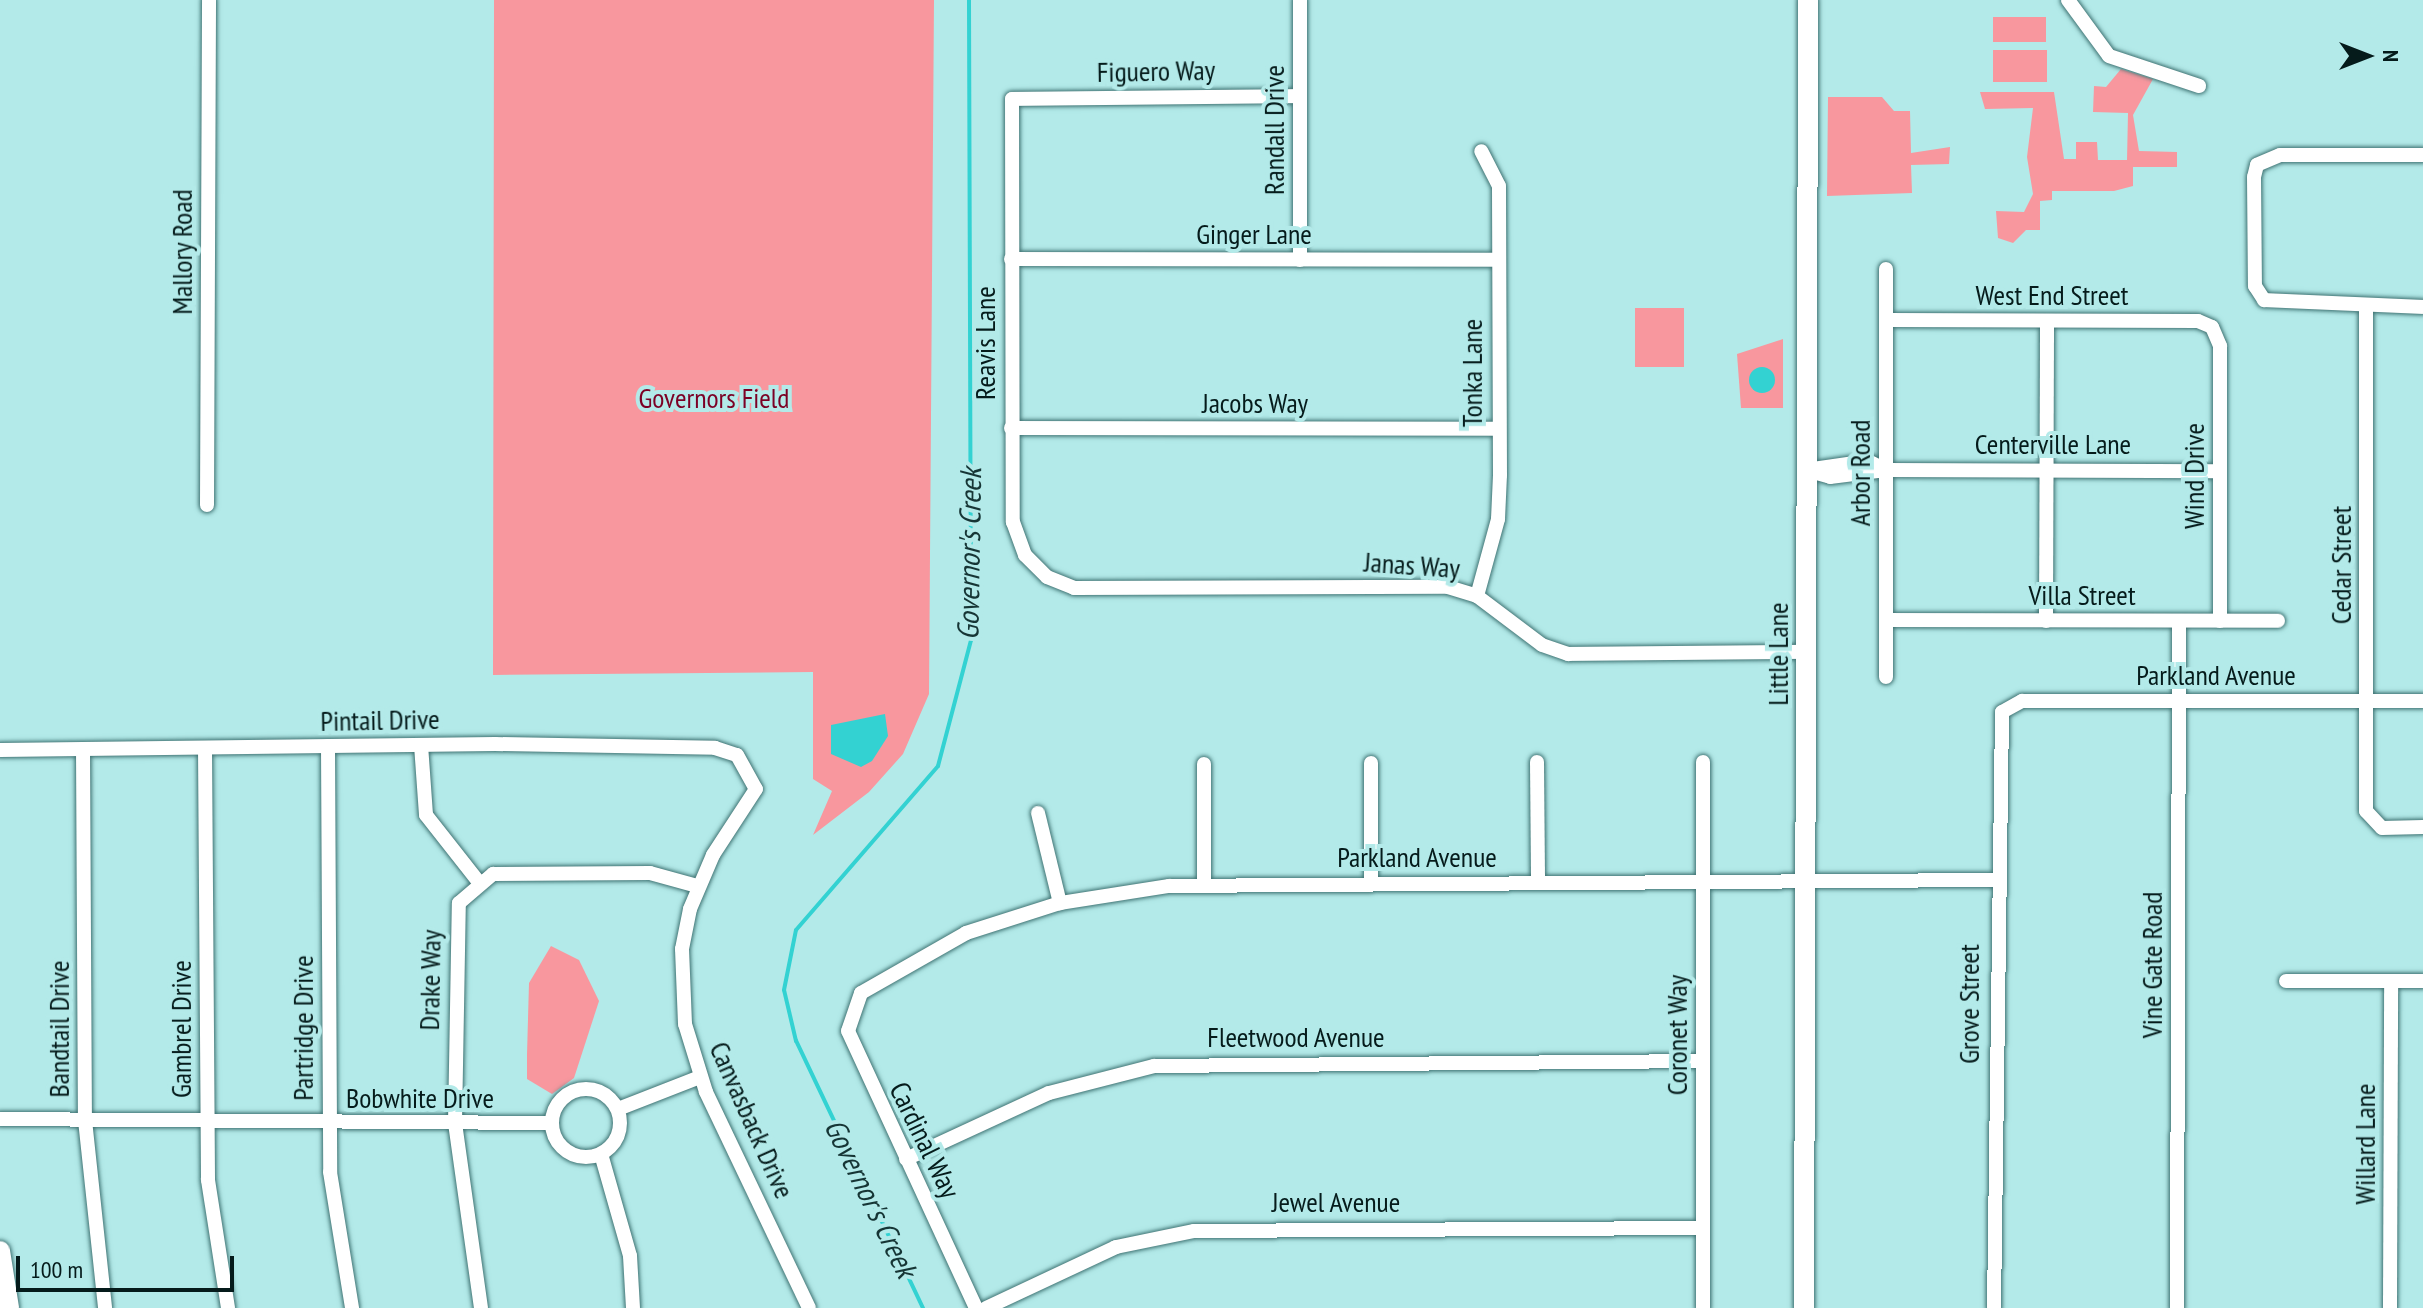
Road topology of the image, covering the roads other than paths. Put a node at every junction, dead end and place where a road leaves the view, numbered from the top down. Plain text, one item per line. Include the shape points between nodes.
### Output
1 (209, 0) edge
2 (1300, 0) edge
3 (1808, 0) edge
4 (2068, 0) edge
5 (2199, 86) dead end
6 (1300, 96) junction
7 (1012, 99) joint
8 (1481, 151) dead end
9 (2423, 155) edge
10 (1011, 259) junction
11 (1300, 260) junction
12 (1497, 260) junction
13 (1886, 269) dead end
14 (2366, 307) junction
15 (2423, 307) edge
16 (1886, 320) junction
17 (2047, 321) junction
18 (2215, 331) joint
19 (1011, 428) junction
20 (1498, 429) junction
21 (1806, 470) junction
22 (1886, 470) junction
23 (2046, 470) junction
24 (2220, 471) junction
25 (207, 505) dead end
26 (1047, 577) joint
27 (1477, 596) junction
28 (1886, 620) junction
29 (2046, 621) junction
30 (2179, 621) junction
31 (2220, 621) junction
32 (2278, 621) dead end
33 (1806, 652) junction
34 (1886, 677) dead end
35 (2179, 701) junction
36 (2367, 701) junction
37 (2423, 701) edge
38 (2010, 704) joint
39 (421, 745) junction
40 (328, 746) junction
41 (205, 748) junction
42 (83, 749) junction
43 (0, 750) edge
44 (1537, 762) dead end
45 (1703, 762) dead end
46 (1371, 763) dead end
47 (1204, 764) dead end
48 (752, 771) joint
49 (1038, 813) dead end
50 (2423, 827) edge
51 (1996, 880) junction
52 (478, 881) junction
53 (1805, 881) junction
54 (1703, 882) junction
55 (1371, 883) junction
56 (1538, 883) junction
57 (1204, 884) junction
58 (697, 886) junction
59 (1060, 903) junction
60 (2286, 981) dead end
61 (2391, 981) junction
62 (2423, 981) edge
63 (861, 993) joint
64 (1703, 1061) junction
65 (700, 1077) junction
66 (618, 1109) junction
67 (0, 1119) edge
68 (85, 1120) junction
69 (207, 1123) junction
70 (455, 1123) junction
71 (552, 1123) junction
72 (329, 1124) junction
73 (601, 1154) junction
74 (906, 1159) junction
75 (1702, 1228) junction
76 (0, 1251) edge
77 (9, 1308) edge
78 (105, 1308) edge
79 (228, 1308) edge
80 (352, 1308) edge
81 (481, 1308) edge
82 (633, 1308) edge
83 (809, 1308) edge
84 (976, 1308) edge
85 (986, 1308) edge
86 (1703, 1308) edge
87 (1804, 1308) edge
88 (1994, 1308) edge
89 (2177, 1308) edge
90 (2390, 1308) edge

1 - 25 street, Mallory Road
2 - 6 street, Randall Drive
3 - 21 street, Little Lane
4 - 5 street via 2109,56
6 - 7 street, Figuero Way
6 - 11 street, Randall Drive
7 - 10 street, Reavis Lane
8 - 12 street, Tonka Lane via 1499,186
9 - 14 street via 2267,157 2254,177 2255,286 2264,300
10 - 11 street, Ginger Lane
10 - 19 street, Reavis Lane
11 - 12 street, Ginger Lane
12 - 20 street, Tonka Lane
13 - 16 street, Arbor Road
14 - 15 street
14 - 36 street, Cedar Street
16 - 17 street, West End Street
16 - 22 street, Arbor Road
17 - 18 street, West End Street via 2198,321
17 - 23 street
18 - 24 street, Wind Drive
19 - 20 street, Jacobs Way
19 - 26 street, Reavis Lane via 1013,522 1025,555
20 - 27 street, Tonka Lane via 1498,519
21 - 22 street, Centerville Lane via 1830,477
21 - 33 street, Little Lane
22 - 23 street, Centerville Lane
22 - 28 street, Arbor Road
23 - 24 street, Centerville Lane
23 - 29 street
24 - 31 street, Wind Drive
26 - 27 street, Janas Way via 1074,588 1448,587
27 - 33 street, Janas Way via 1529,636 1568,654
28 - 29 street, Villa Street
28 - 34 street, Arbor Road
29 - 30 street, Villa Street
30 - 31 street, Villa Street
30 - 35 street, Vine Gate Road
31 - 32 street, Villa Street
33 - 53 street, Little Lane
35 - 36 street, Parkland Avenue
35 - 38 street, Parkland Avenue
35 - 89 street, Vine Gate Road
36 - 37 street, Parkland Avenue
36 - 50 street, Cedar Street via 2372,821
38 - 51 street, Grove Street via 1996,733
39 - 40 street, Pintail Drive
39 - 48 street, Pintail Drive via 715,748 737,755
39 - 52 street via 426,815
40 - 41 street, Pintail Drive
40 - 72 street, Partridge Drive
41 - 42 street, Pintail Drive
41 - 69 street, Gambrel Drive
42 - 43 street, Pintail Drive
42 - 68 street, Bandtail Drive
44 - 56 street
45 - 54 street, Coronet Way
46 - 55 street
47 - 57 street
48 - 58 street, Canvasback Drive via 753,802
49 - 59 street
51 - 53 street, Parkland Avenue
51 - 88 street, Grove Street
52 - 58 street via 493,874 650,873
52 - 70 street, Drake Way via 459,903 457,918
53 - 54 street, Parkland Avenue
53 - 87 street, Little Lane
54 - 56 street, Parkland Avenue
54 - 64 street, Coronet Way
55 - 56 street, Parkland Avenue
55 - 57 street, Parkland Avenue
57 - 59 street, Parkland Avenue
58 - 65 street, Canvasback Drive via 681,971
59 - 63 street, Parkland Avenue via 966,933
60 - 61 street
61 - 62 street
61 - 90 street, Willard Lane
63 - 74 street, Cardinal Way via 848,1031
64 - 74 street, Fleetwood Avenue via 1154,1066 1049,1093
64 - 75 street, Coronet Way
65 - 66 street
65 - 83 street, Canvasback Drive
66 - 71 street via 602,1093 579,1089 559,1101
66 - 73 street via 616,1140
67 - 68 street, Bobwhite Drive
68 - 69 street, Bobwhite Drive
68 - 78 street, Bandtail Drive
69 - 72 street, Bobwhite Drive
69 - 79 street, Gambrel Drive
70 - 71 street, Bobwhite Drive
70 - 72 street, Bobwhite Drive
70 - 81 street, Drake Way
71 - 73 street via 568,1152
72 - 80 street, Partridge Drive
73 - 82 street via 630,1256
74 - 84 street, Cardinal Way
75 - 85 street, Jewel Avenue via 1194,1231 1116,1247
75 - 86 street, Coronet Way
76 - 77 street

